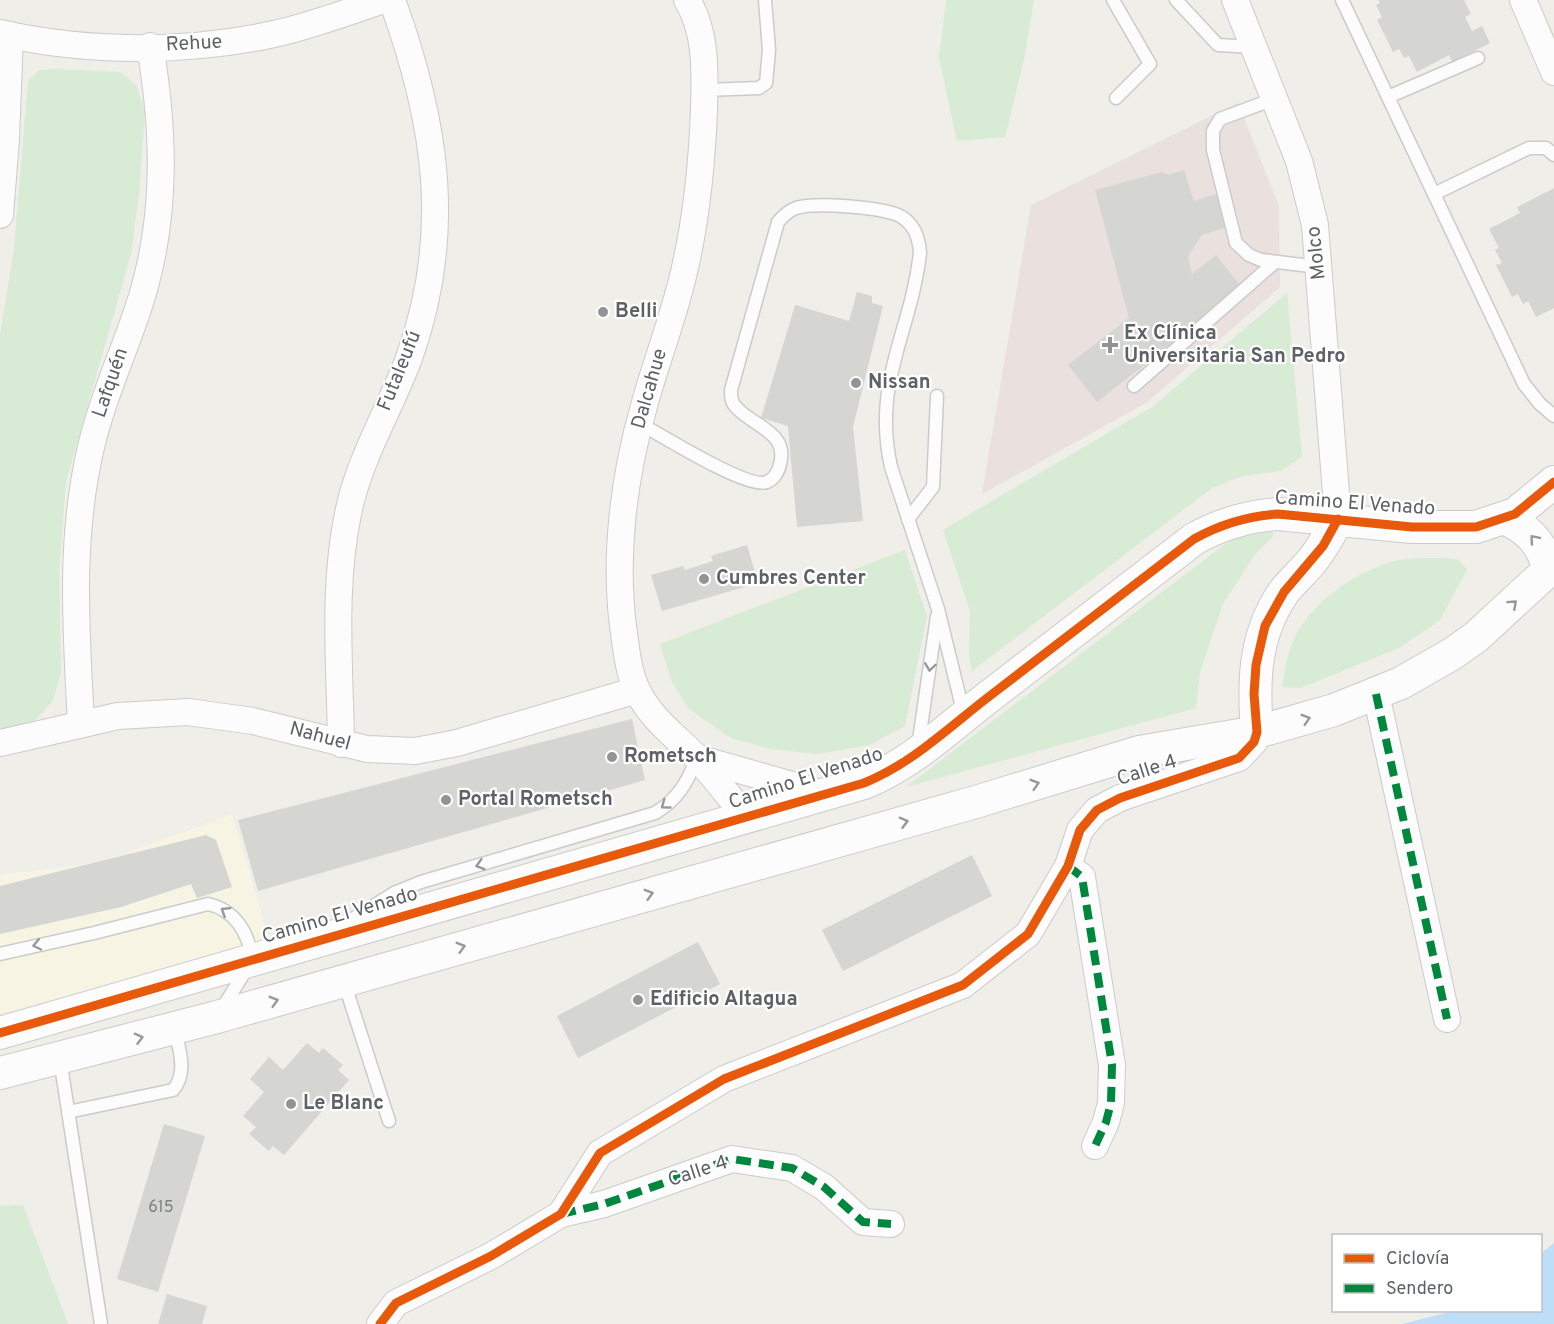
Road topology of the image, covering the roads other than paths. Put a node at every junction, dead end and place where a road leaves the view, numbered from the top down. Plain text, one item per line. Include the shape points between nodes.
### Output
1 (384, 0) edge
2 (392, 0) edge
3 (687, 0) edge
4 (765, 0) edge
5 (1113, 0) edge
6 (1176, 0) edge
7 (1235, 0) edge
8 (1342, 0) edge
9 (1523, 0) edge
10 (5, 34) edge
11 (150, 46) junction
12 (1253, 47) junction
13 (1478, 58) dead end
14 (1554, 72) edge
15 (705, 90) junction
16 (1388, 97) junction
17 (1116, 98) dead end
18 (1274, 99) junction
19 (1554, 155) edge
20 (1434, 194) junction
21 (0, 215) edge
22 (1274, 263) junction
23 (1319, 267) junction
24 (1134, 386) dead end
25 (937, 396) dead end
26 (1554, 416) edge
27 (639, 423) junction
28 (1554, 482) edge
29 (908, 519) junction
30 (1338, 519) junction
31 (1506, 519) junction
32 (1552, 568) edge
33 (938, 609) junction
34 (637, 690) junction
35 (1376, 694) junction
36 (964, 716) junction
37 (81, 723) junction
38 (1257, 732) junction
39 (0, 743) edge
40 (341, 744) junction
41 (917, 755) junction
42 (697, 758) junction
43 (828, 795) junction
44 (747, 818) junction
45 (847, 837) junction
46 (1068, 866) junction
47 (324, 939) junction
48 (0, 954) edge
49 (252, 960) junction
50 (344, 981) junction
51 (218, 1017) junction
52 (1447, 1019) dead end
53 (175, 1028) junction
54 (0, 1033) edge
55 (60, 1059) junction
56 (0, 1073) edge
57 (68, 1113) junction
58 (389, 1122) dead end
59 (1095, 1146) dead end
60 (561, 1214) junction
61 (891, 1224) dead end
62 (101, 1324) edge
63 (380, 1324) edge

1 - 11 street, Rehue via 277,34 194,46
2 - 40 street, Futaleufú via 429,127 435,169 434,255 420,326 367,449 342,542
3 - 15 street, Dalcahue via 699,26
4 - 15 lane via 769,50 766,83 759,88
5 - 17 lane via 1150,64
6 - 12 lane via 1218,45
7 - 12 street, Molco
8 - 16 lane
9 - 14 street
10 - 11 street, Rehue via 75,44
10 - 21 street via 8,108
11 - 37 street, Lafquén via 162,132 160,204 143,294 102,405 82,494 75,578
12 - 18 street, Molco
13 - 16 lane
15 - 27 street, Dalcahue via 699,190 686,262
16 - 20 lane
18 - 22 lane via 1220,118 1213,131 1213,150 1236,243 1249,255
18 - 23 street, Molco via 1309,194
19 - 20 lane via 1546,148 1530,148
20 - 26 lane via 1524,384
22 - 23 lane
22 - 24 lane
23 - 30 street, Molco
25 - 29 lane via 933,487
27 - 29 lane via 735,476 767,482 781,462 779,443 736,408 731,396 773,232 785,214 802,207 892,213 916,232 920,253 885,403 886,444
27 - 34 street, Dalcahue via 627,489 620,565 626,650
28 - 31 street, Camino El Venado
29 - 33 lane
30 - 31 street, Camino El Venado via 1436,529 1476,527
30 - 36 street, Camino El Venado via 1258,515 1208,531
30 - 38 street via 1316,554 1284,592 1265,626 1255,674
32 -> 31 street via 1531,534
35 -> 32 street via 1427,669 1476,637
33 - 36 lane
33 -> 41 lane
34 - 40 street, Nahuel via 436,748 394,752
34 - 42 street, Dalcahue via 659,721
38 -> 35 street
35 - 52 street
36 - 41 street, Camino El Venado
37 - 39 street, Nahuel
37 - 40 street, Nahuel via 118,716 188,712 253,721
45 -> 38 street via 1139,752
38 - 46 street, Calle 4 via 1254,742 1239,758 1120,798 1097,810 1080,830
41 - 43 street, Camino El Venado via 893,771
42 - 43 street, Dalcahue
42 - 44 street, Dalcahue
42 -> 47 lane via 687,784 655,813 421,882 369,907
43 - 44 street, Camino El Venado
44 - 45 street via 802,834
44 - 47 street, Camino El Venado
50 -> 45 street
46 - 59 street via 1082,876 1112,1065 1111,1102
46 - 60 street, Calle 4 via 1028,934 963,985 724,1078 600,1153
47 - 49 street, Camino El Venado
49 -> 48 lane via 238,920 224,908 208,904
49 - 51 lane
49 - 54 street, Camino El Venado
51 -> 50 street
50 - 58 lane
51 - 53 street
55 -> 53 street
53 - 57 lane via 182,1066 181,1081 173,1090
55 - 56 street
55 - 57 lane
57 - 62 lane
60 - 61 street, Calle 4 via 604,1204 732,1159 792,1168 824,1187 863,1222
60 - 63 street via 491,1256 396,1303

